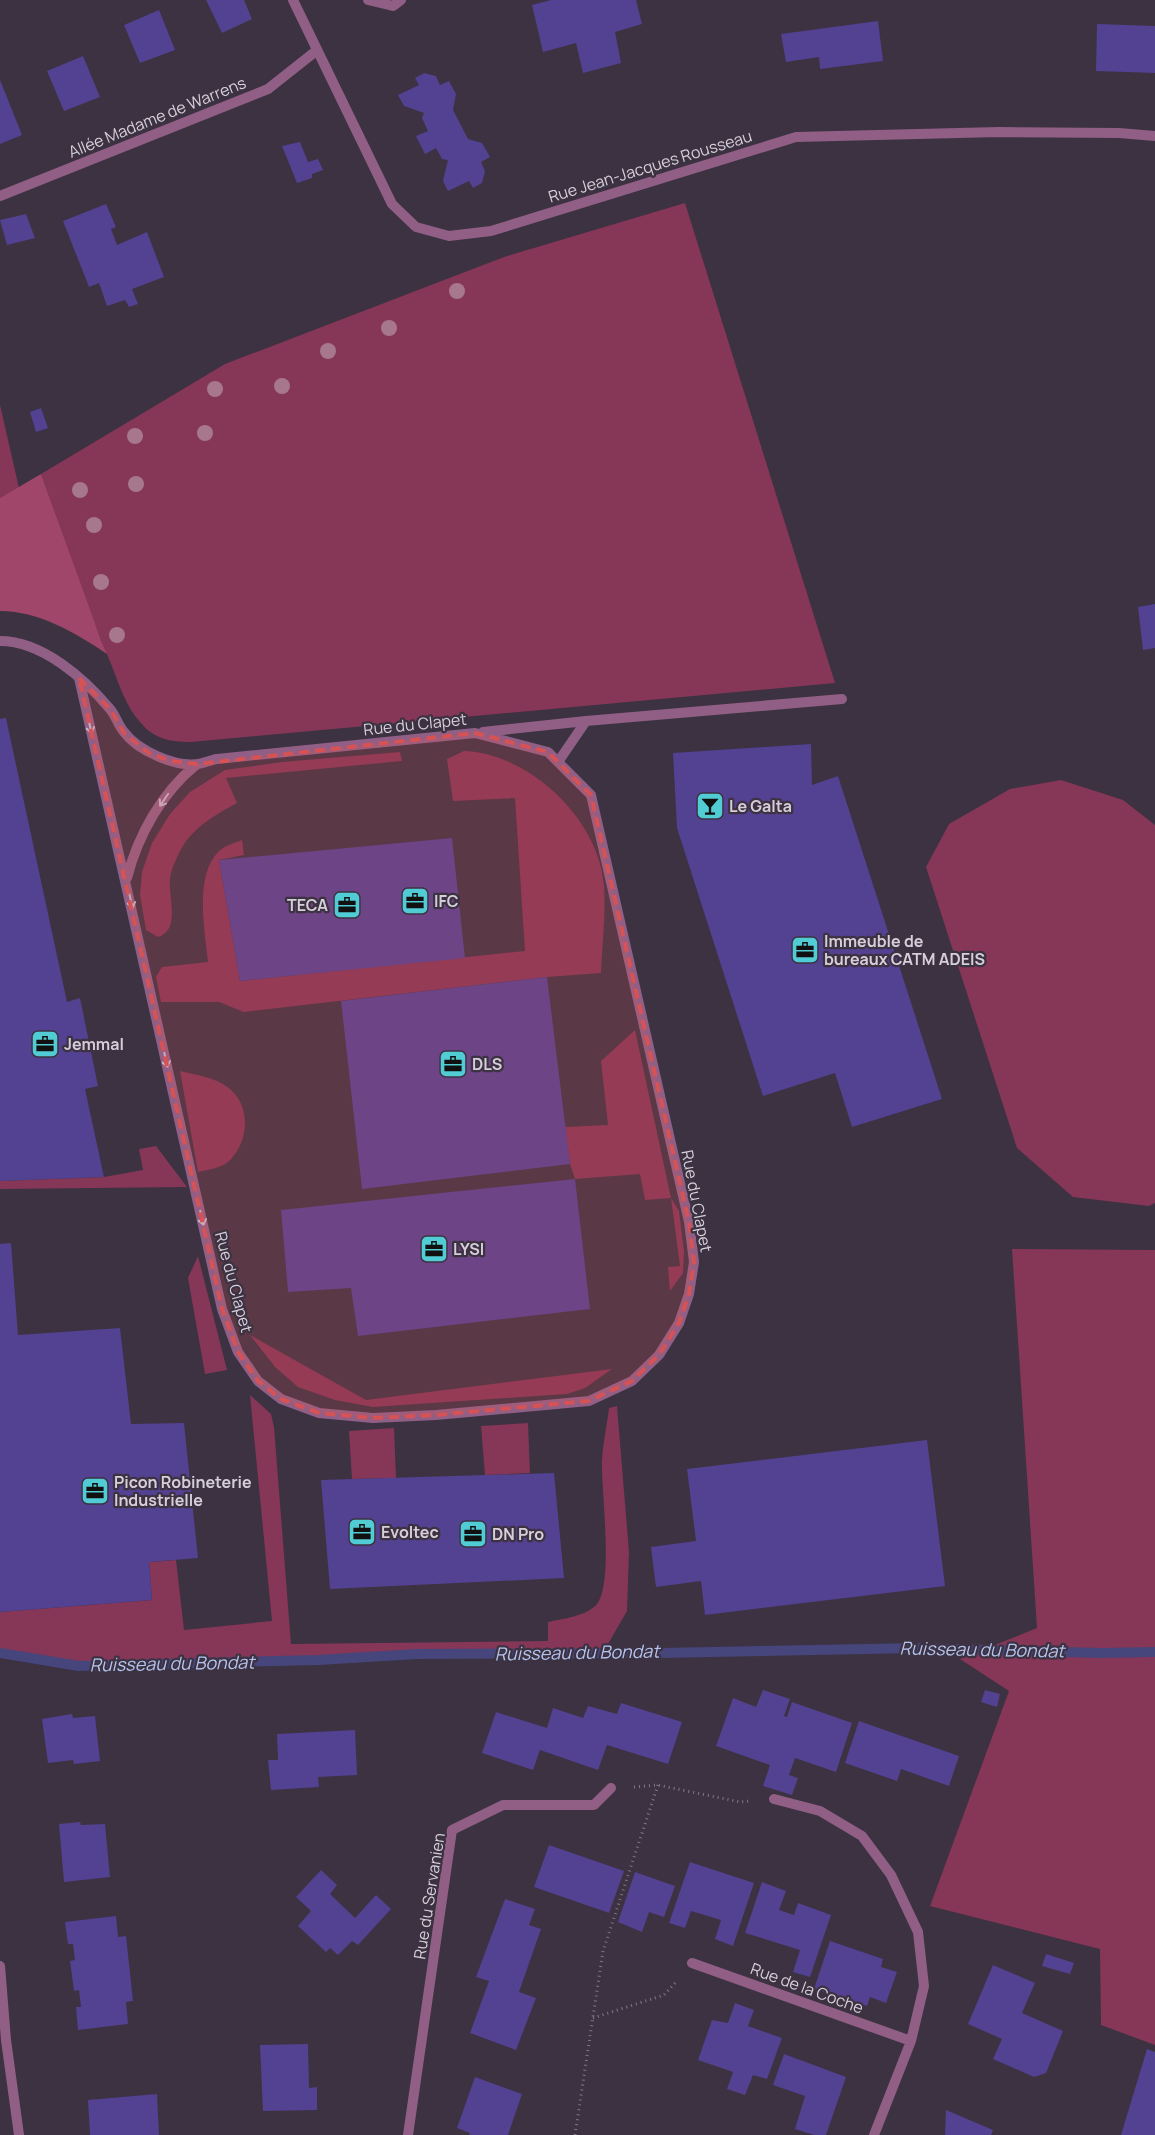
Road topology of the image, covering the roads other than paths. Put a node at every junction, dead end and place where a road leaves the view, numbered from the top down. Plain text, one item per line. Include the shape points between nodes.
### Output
1 (293, 0) edge
2 (368, 0) edge
3 (401, 0) edge
4 (316, 51) junction
5 (1155, 136) edge
6 (0, 196) edge
7 (0, 642) edge
8 (79, 678) junction
9 (842, 699) dead end
10 (586, 721) junction
11 (475, 733) junction
12 (558, 762) junction
13 (197, 764) junction
14 (126, 880) junction
15 (611, 1788) road end
16 (774, 1799) road end
17 (692, 1963) road end
18 (0, 1966) edge
19 (911, 2041) junction
20 (19, 2135) edge
21 (408, 2135) edge
22 (874, 2135) edge

1 - 4 street, Rue Jean-Jacques Rousseau
2 - 3 street via 393,6
4 - 5 street, Rue Jean-Jacques Rousseau via 392,204 416,227 449,236 491,231 796,137 999,132
4 - 6 street, Allée Madame de Warrens via 268,89
7 - 8 street, Rue du Clapet via 27,644 41,650
8 - 13 street, Rue du Clapet via 111,710 124,733 150,753 171,761
8 -> 14 street, Rue du Clapet
9 - 10 street
10 - 11 street
10 - 12 street
11 - 12 street, Rue du Clapet via 548,752
11 - 13 street, Rue du Clapet via 217,759
14 -> 12 street, Rue du Clapet via 222,1309 238,1352 258,1382 282,1399 319,1413 373,1418 590,1401 632,1381 659,1356 679,1323 689,1294 694,1262 690,1222 591,795
13 -> 14 street, Rue du Clapet via 167,796 148,826 133,856
15 - 21 street, Rue du Servanien via 594,1805 503,1805 452,1830
16 - 19 street via 820,1811 862,1836 891,1875 918,1932 924,1986
17 - 19 street, Rue de la Coche
18 - 20 street
19 - 22 street

